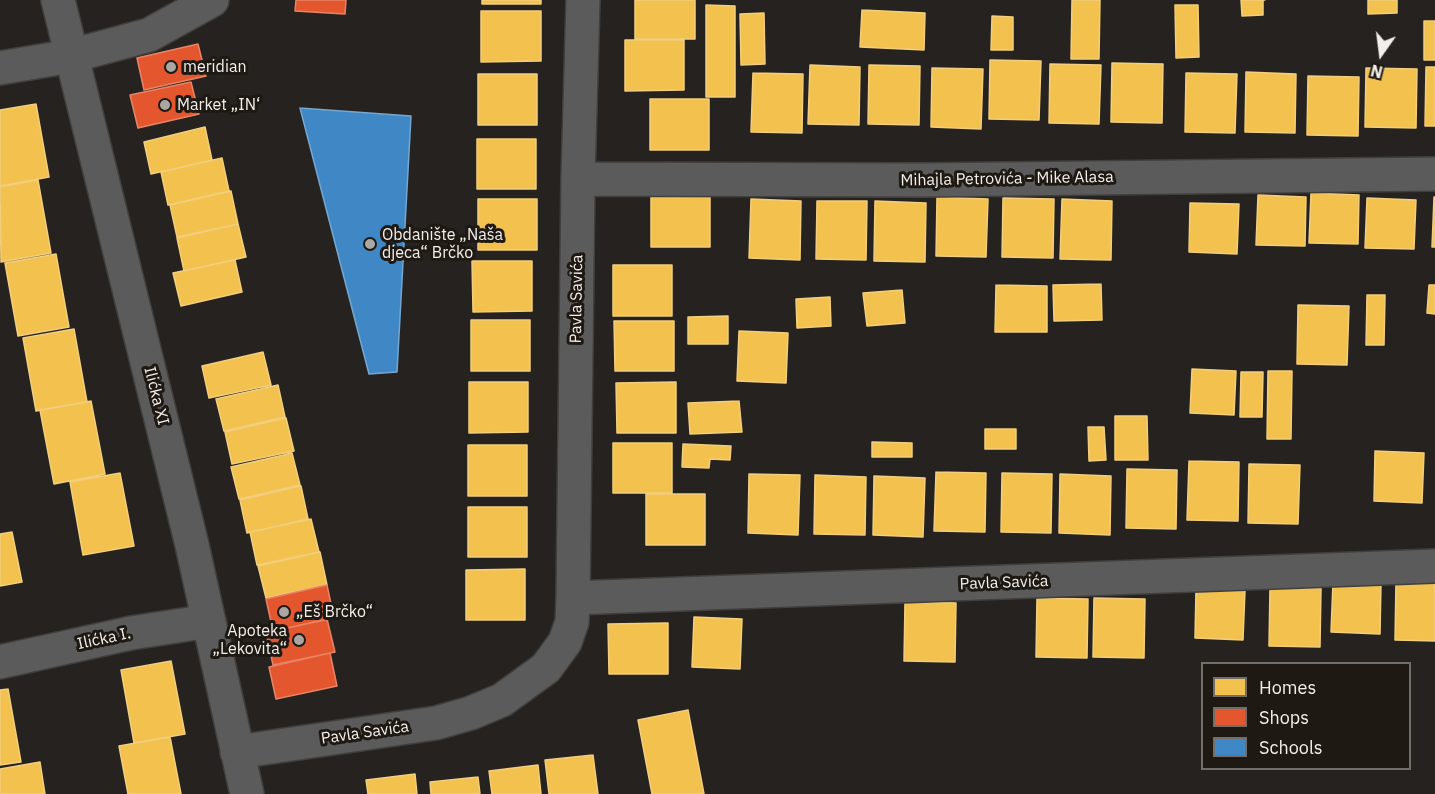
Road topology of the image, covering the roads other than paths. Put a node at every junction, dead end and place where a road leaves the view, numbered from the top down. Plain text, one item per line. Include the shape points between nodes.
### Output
1 (58, 0) edge
2 (212, 0) edge
3 (583, 0) edge
4 (71, 56) junction
5 (0, 68) edge
6 (1435, 174) edge
7 (578, 178) junction
8 (1435, 566) edge
9 (573, 598) junction
10 (209, 621) junction
11 (0, 662) edge
12 (237, 752) junction
13 (247, 794) edge

1 - 4 street, Ilićka XI
2 - 4 street via 148,35
3 - 7 street, Pavla Savića
4 - 5 street
4 - 10 street, Ilićka XI
6 - 7 street, Mihajla Petrovića - Mike Alasa via 921,180
7 - 9 street, Pavla Savića
8 - 9 street, Pavla Savića
9 - 12 street, Pavla Savića via 572,622 565,642 546,668 502,700 436,723
10 - 11 street, Ilićka I. via 131,633
10 - 12 street, Ilićka XI
12 - 13 street, Ilićka XI

